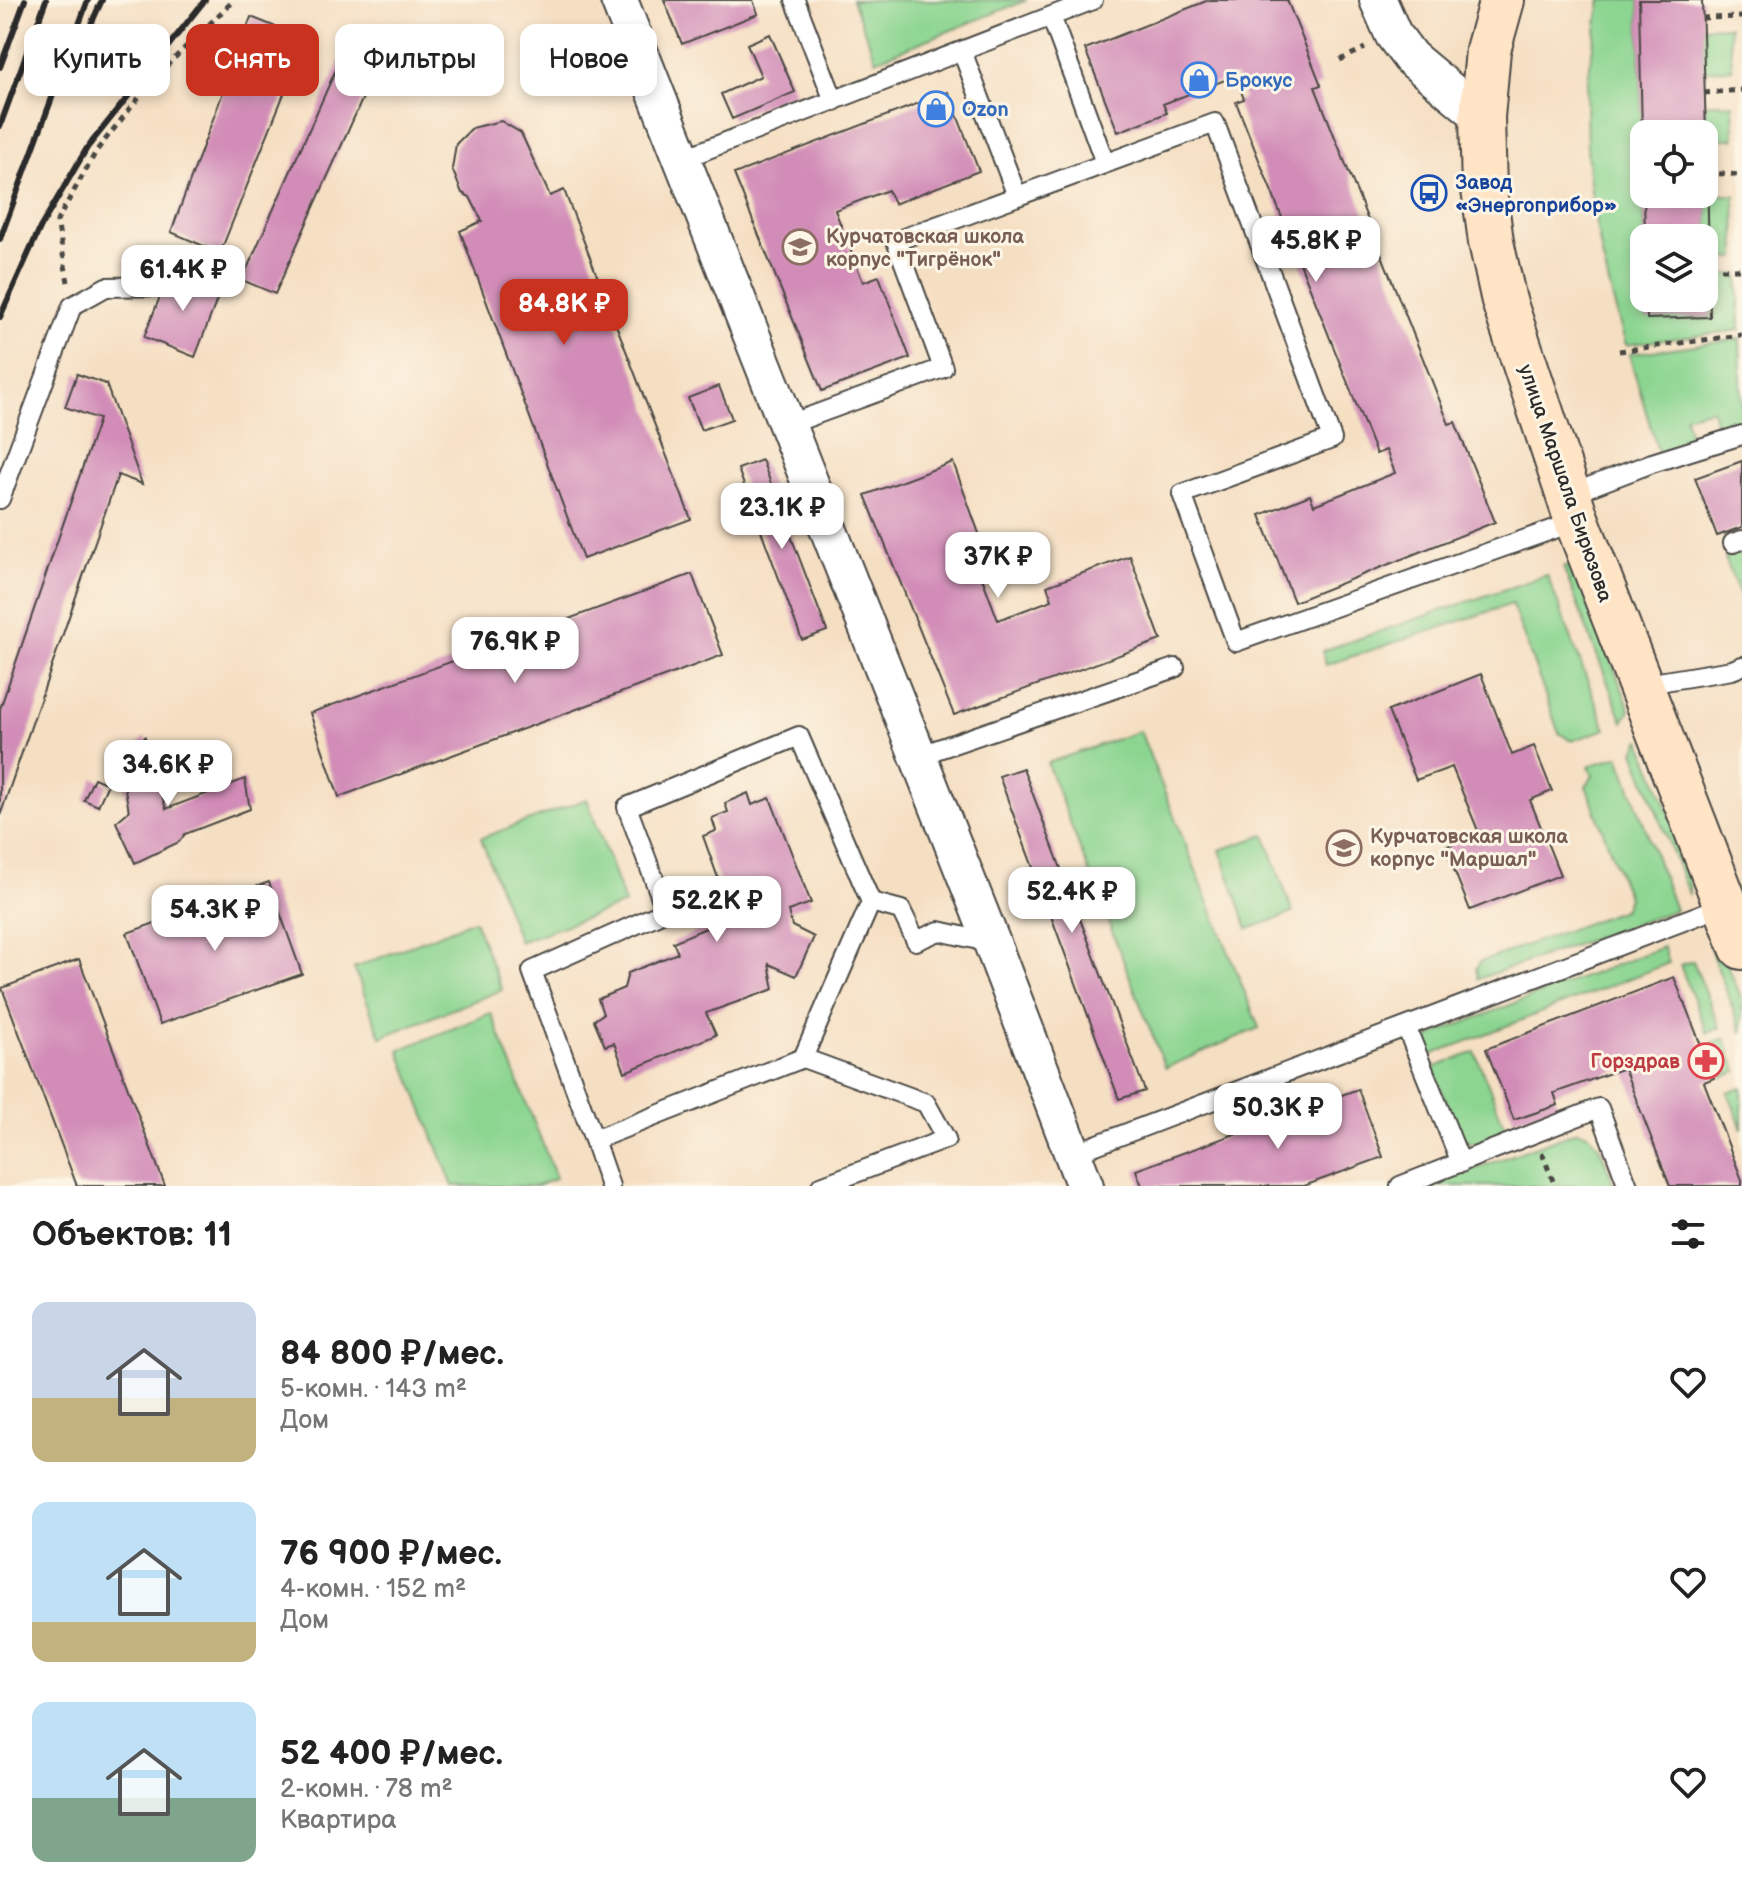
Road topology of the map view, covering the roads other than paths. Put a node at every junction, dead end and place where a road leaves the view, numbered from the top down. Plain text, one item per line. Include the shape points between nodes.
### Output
1 (619, 0) edge
2 (795, 0) edge
3 (1093, 0) edge
4 (1378, 0) edge
5 (1502, 0) edge
6 (1051, 16) junction
7 (962, 51) junction
8 (834, 101) junction
9 (1482, 117) junction
10 (682, 159) junction
11 (1105, 163) junction
12 (1017, 196) junction
13 (164, 286) dead end
14 (787, 425) junction
15 (1742, 435) edge
16 (0, 499) edge
17 (1573, 508) junction
18 (1742, 666) edge
19 (1175, 668) dead end
20 (1640, 685) junction
21 (918, 756) junction
22 (871, 902) junction
23 (1734, 902) edge
24 (992, 943) junction
25 (1742, 947) edge
26 (1407, 1029) junction
27 (803, 1058) junction
28 (594, 1140) junction
29 (1461, 1163) junction
30 (1079, 1170) edge
31 (610, 1186) edge
32 (821, 1186) edge
33 (1400, 1186) edge
34 (1628, 1186) edge

1 - 10 street
2 - 8 lane
3 - 6 lane
4 - 9 street via 1410,57
5 - 9 street, улица Маршала Бирюзова via 1488,50
6 - 7 lane
6 - 11 lane
7 - 8 lane
7 - 12 lane
8 - 10 lane
9 - 17 street, улица Маршала Бирюзова via 1484,189 1504,301
10 - 14 street
11 - 12 lane
11 - 17 lane via 1215,123 1332,439 1182,494 1236,642
12 - 14 lane via 896,241 943,368
13 - 16 lane via 106,287 72,306
14 - 21 street
15 - 17 lane via 1652,463
17 - 20 street, улица Маршала Бирюзова
18 - 20 lane
19 - 21 lane
20 - 23 street, улица Маршала Бирюзова
21 - 24 street
22 - 24 lane via 901,910 916,941 939,931
22 - 27 lane
22 - 28 lane via 799,736 627,807 666,911 532,971
23 - 25 street, улица Маршала Бирюзова
23 - 26 lane
24 - 30 street
26 - 29 lane
26 - 30 lane
27 - 28 lane
27 - 32 lane via 926,1103 946,1139
28 - 31 lane
29 - 33 lane
29 - 34 lane via 1599,1108

